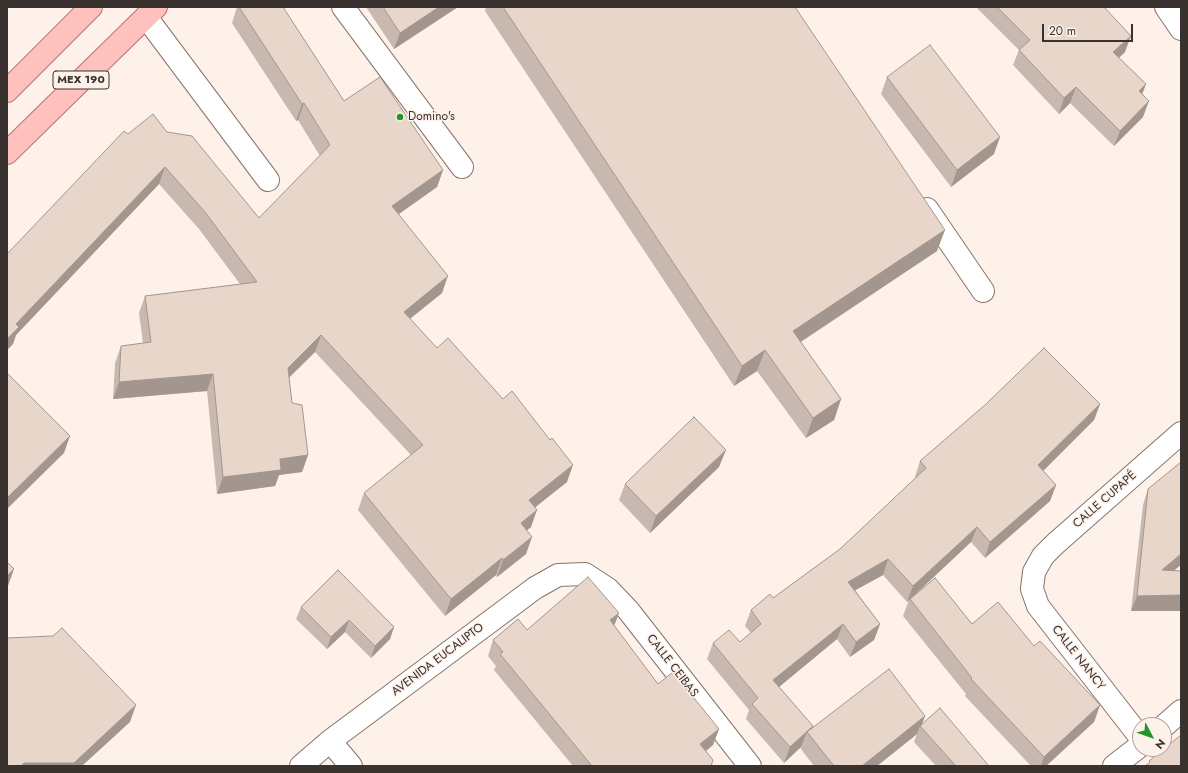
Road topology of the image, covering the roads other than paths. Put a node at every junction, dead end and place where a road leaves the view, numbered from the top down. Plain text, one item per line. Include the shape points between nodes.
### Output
1 (91, 7) edge
2 (343, 7) edge
3 (1166, 7) edge
4 (151, 12) edge
5 (1181, 29) edge
6 (7, 91) edge
7 (7, 153) edge
8 (462, 167) dead end
9 (268, 180) dead end
10 (915, 192) edge
11 (983, 291) dead end
12 (1181, 433) edge
13 (1034, 572) joint
14 (585, 574) joint
15 (1181, 711) edge
16 (1172, 719) edge
17 (1132, 727) edge
18 (330, 741) junction
19 (1132, 752) edge
20 (301, 766) edge
21 (351, 766) edge
22 (750, 766) edge
23 (1114, 766) edge

1 - 6 main road
2 - 8 street
3 - 5 street
4 - 7 main road, MEX 190
4 - 9 street
10 - 11 street
12 - 13 street, CALLE CUPAPÉ via 1055,544 1043,556
13 - 17 street, CALLE NANCY via 1032,589 1038,606
14 - 18 street, AVENIDA EUCALIPTO via 558,575 535,588
14 - 22 street, CALLE CEIBAS via 608,589 628,610
15 - 16 street
18 - 20 street, AVENIDA EUCALIPTO
18 - 21 street
19 - 23 street

